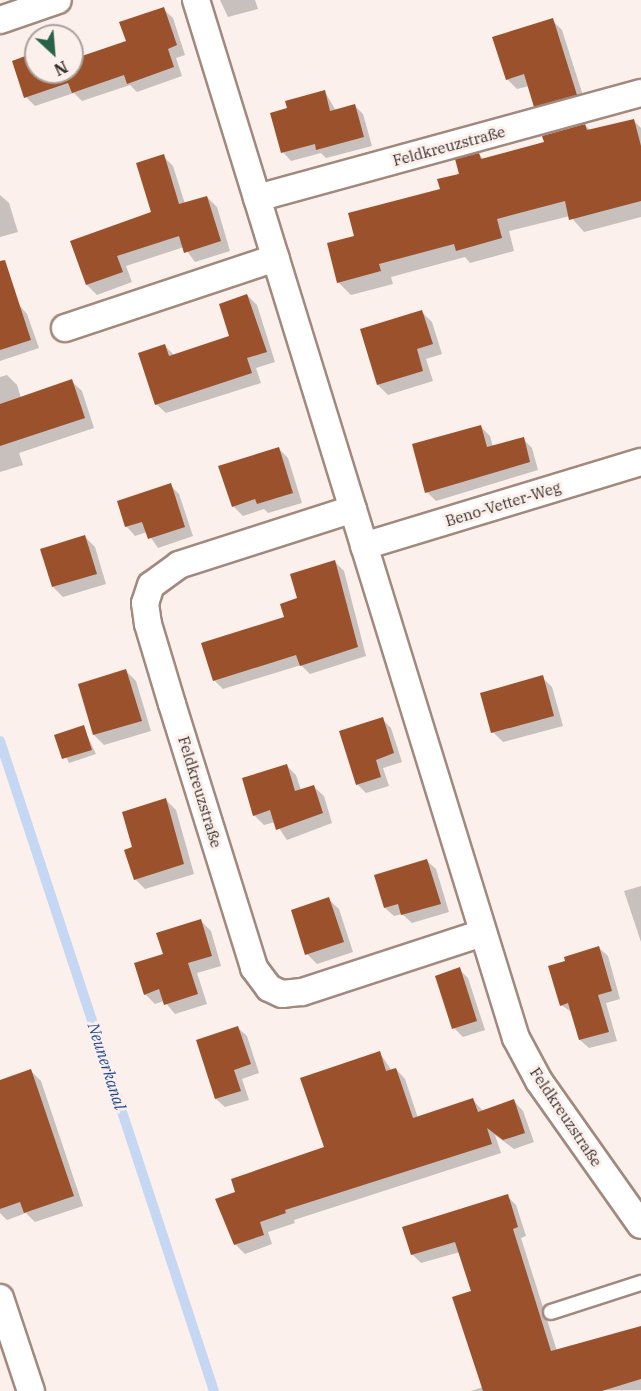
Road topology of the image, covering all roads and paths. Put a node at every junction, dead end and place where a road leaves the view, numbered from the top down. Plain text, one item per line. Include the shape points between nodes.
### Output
1 (58, 0) edge
2 (196, 0) edge
3 (0, 20) edge
4 (641, 93) edge
5 (257, 198) junction
6 (276, 258) junction
7 (65, 328) dead end
8 (641, 462) edge
9 (353, 509) junction
10 (364, 546) junction
11 (482, 933) junction
12 (641, 1225) edge
13 (641, 1283) edge
14 (0, 1298) edge
15 (551, 1312) dead end
16 (31, 1391) edge

1 - 3 street
2 - 5 street, Feldkreuzstraße
4 - 5 street, Feldkreuzstraße
5 - 6 street, Feldkreuzstraße
6 - 7 street
6 - 9 street, Feldkreuzstraße
8 - 10 street, Beno-Vetter-Weg
9 - 10 street, Feldkreuzstraße
9 - 11 street, Feldkreuzstraße via 163,573 150,585 145,603 162,670 254,968 269,988 282,994 302,992
10 - 11 street, Feldkreuzstraße
11 - 12 street, Feldkreuzstraße via 516,1038 531,1068
13 - 15 lane
14 - 16 street

